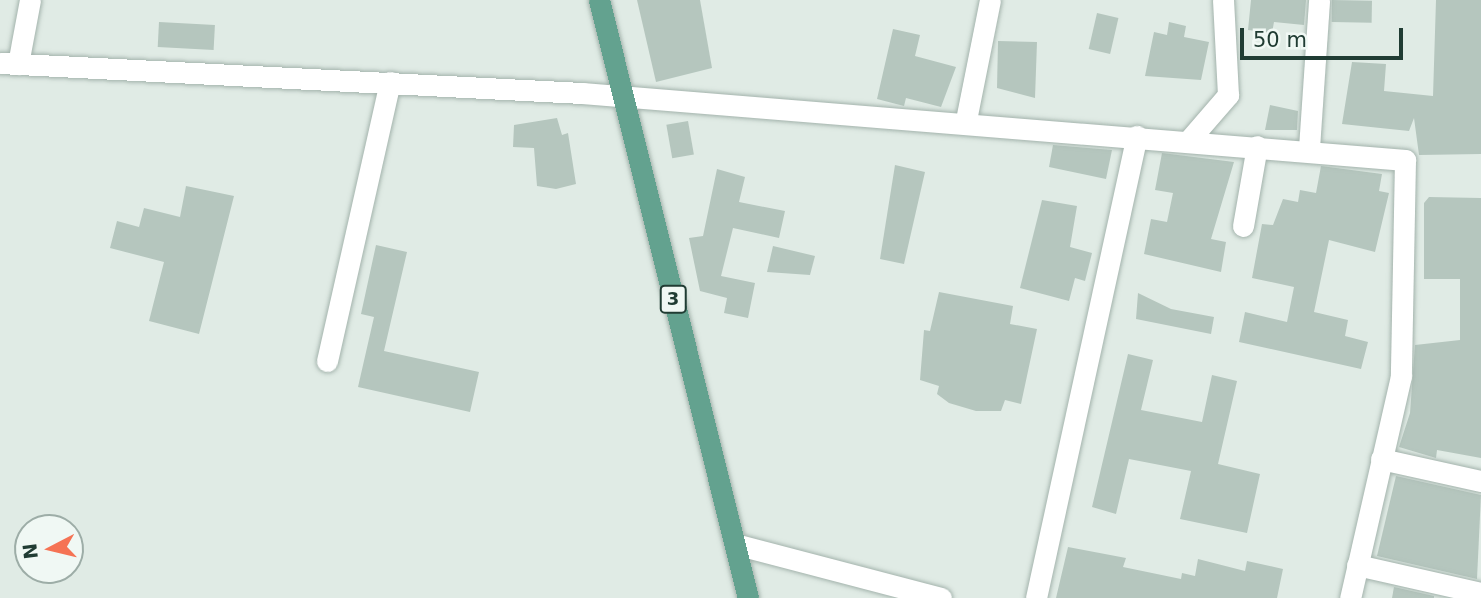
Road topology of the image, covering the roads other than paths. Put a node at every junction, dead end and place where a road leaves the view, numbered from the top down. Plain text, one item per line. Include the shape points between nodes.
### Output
1 (30, 0) edge
2 (599, 0) edge
3 (990, 0) edge
4 (1223, 0) edge
5 (1319, 0) edge
6 (9, 64) edge
7 (390, 82) junction
8 (622, 98) junction
9 (966, 120) junction
10 (1137, 136) junction
11 (1189, 141) junction
12 (1257, 146) junction
13 (1309, 148) junction
14 (1242, 226) dead end
15 (327, 361) dead end
16 (1381, 459) junction
17 (1481, 481) edge
18 (736, 544) junction
19 (1357, 565) junction
20 (1481, 593) edge
21 (748, 598) edge
22 (941, 598) edge
23 (1036, 598) edge
24 (1350, 598) edge

1 - 6 street
2 - 8 main road, 3
3 - 9 street
4 - 11 street via 1228,95
5 - 13 street
6 - 7 street
7 - 8 street
7 - 15 street
8 - 9 street
8 - 18 main road, 3
9 - 10 street
10 - 11 street
10 - 23 street
11 - 12 street
12 - 13 street
12 - 14 street
13 - 16 street via 1405,160 1401,376
16 - 17 street
16 - 19 street
18 - 21 main road, 3
18 - 22 street
19 - 20 street
19 - 24 street

